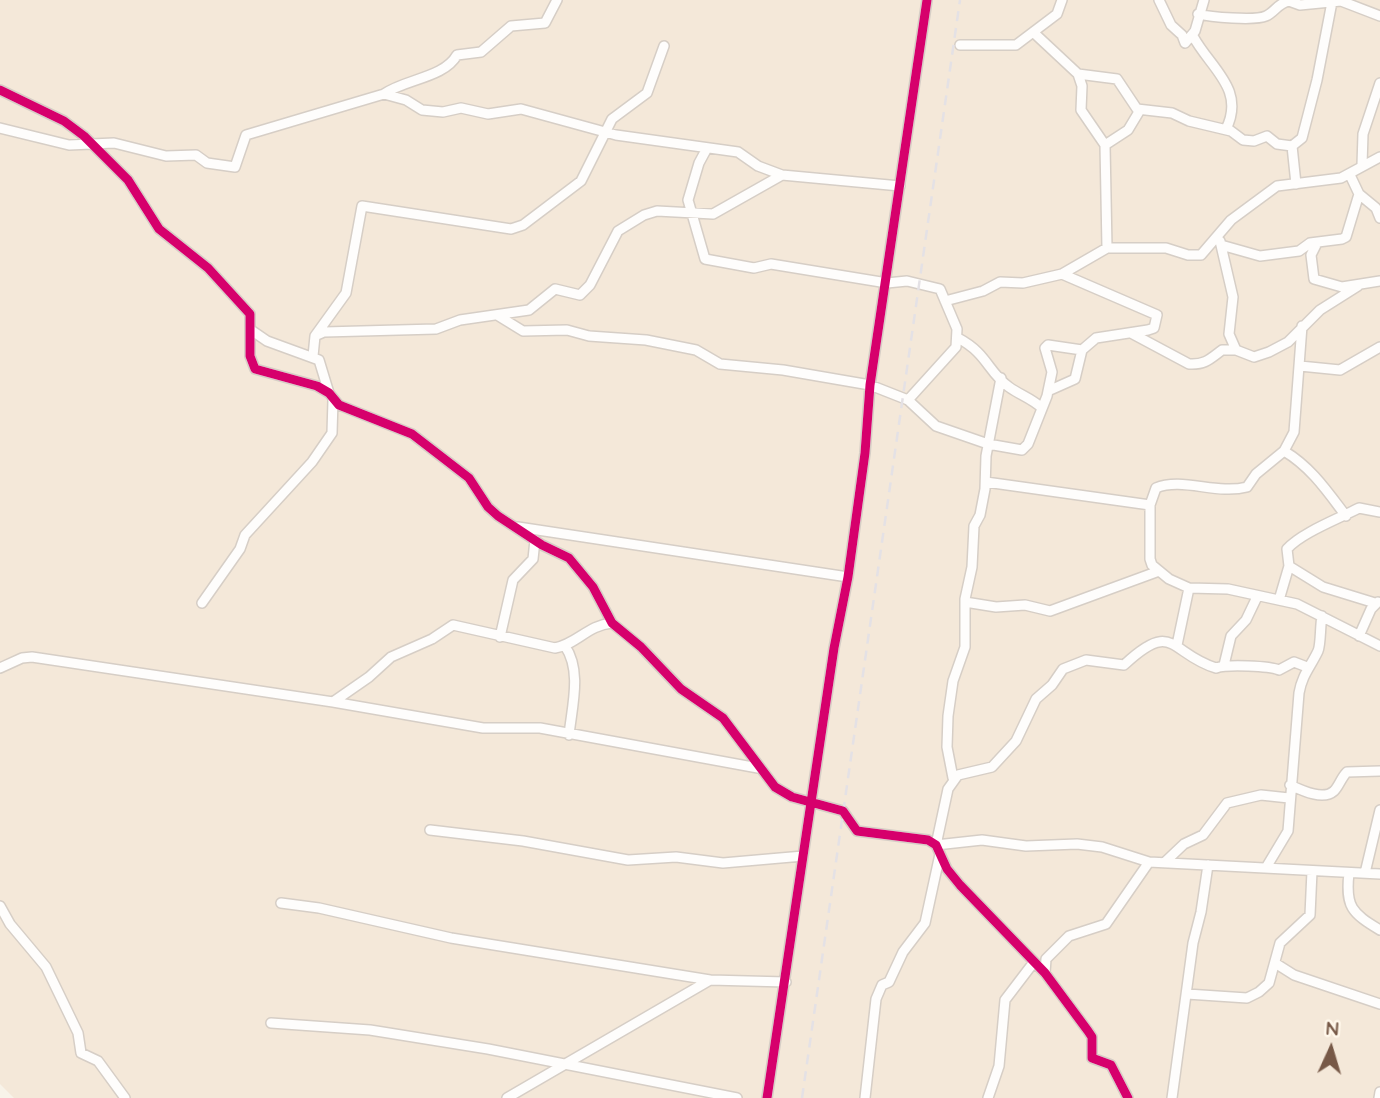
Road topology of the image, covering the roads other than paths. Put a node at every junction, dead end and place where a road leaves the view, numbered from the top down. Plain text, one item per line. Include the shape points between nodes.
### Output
1 (557, 0) edge
2 (927, 0) edge
3 (1062, 0) edge
4 (1159, 0) edge
5 (1204, 0) edge
6 (1273, 0) edge
7 (1332, 2) junction
8 (1198, 14) junction
9 (1269, 15) junction
10 (1380, 16) edge
11 (1032, 32) junction
12 (1193, 36) junction
13 (1042, 44) junction
14 (960, 45) dead end
15 (1016, 45) junction
16 (664, 46) dead end
17 (1078, 74) junction
18 (1380, 83) edge
19 (0, 90) edge
20 (384, 94) junction
21 (1140, 110) junction
22 (0, 128) edge
23 (1226, 129) junction
24 (605, 132) junction
25 (91, 143) junction
26 (1105, 145) junction
27 (1292, 146) junction
28 (706, 150) junction
29 (1380, 157) edge
30 (1362, 164) junction
31 (782, 175) junction
32 (1350, 175) junction
33 (1296, 184) junction
34 (900, 186) junction
35 (1359, 194) junction
36 (691, 214) junction
37 (1380, 218) edge
38 (1218, 233) junction
39 (1317, 243) junction
40 (1221, 245) junction
41 (1107, 248) junction
42 (1062, 274) junction
43 (1380, 281) edge
44 (887, 283) junction
45 (1359, 286) junction
46 (945, 301) junction
47 (498, 315) junction
48 (1302, 326) junction
49 (251, 330) junction
50 (1131, 333) junction
51 (315, 336) junction
52 (958, 338) junction
53 (1380, 347) edge
54 (1082, 350) junction
55 (1236, 350) junction
56 (1368, 353) junction
57 (313, 356) junction
58 (1380, 359) edge
59 (1300, 366) junction
60 (1000, 377) junction
61 (870, 385) junction
62 (1048, 391) junction
63 (331, 396) junction
64 (908, 400) junction
65 (1042, 408) junction
66 (988, 444) junction
67 (1284, 451) junction
68 (986, 482) junction
69 (1150, 505) junction
70 (1380, 512) edge
71 (1346, 516) junction
72 (513, 526) junction
73 (535, 540) junction
74 (1289, 566) junction
75 (1159, 571) junction
76 (848, 577) junction
77 (1189, 588) junction
78 (1257, 597) junction
79 (1279, 600) junction
80 (965, 602) junction
81 (1378, 602) edge
82 (202, 603) dead end
83 (1321, 621) junction
84 (612, 623) junction
85 (1359, 636) junction
86 (500, 637) junction
87 (1177, 645) junction
88 (1380, 646) edge
89 (568, 650) junction
90 (1224, 665) junction
91 (1307, 667) junction
92 (0, 668) edge
93 (333, 702) junction
94 (569, 734) junction
95 (758, 768) junction
96 (1380, 771) edge
97 (953, 778) junction
98 (1290, 785) junction
99 (1289, 798) junction
100 (813, 803) junction
101 (1380, 810) edge
102 (430, 830) dead end
103 (938, 850) junction
104 (803, 856) junction
105 (1149, 862) junction
106 (1165, 862) junction
107 (1208, 865) junction
108 (1267, 866) junction
109 (1312, 871) junction
110 (1349, 873) junction
111 (1365, 873) junction
112 (1380, 874) edge
113 (281, 903) dead end
114 (0, 906) edge
115 (1380, 930) edge
116 (1034, 962) junction
117 (1275, 963) junction
118 (1045, 973) junction
119 (710, 980) junction
120 (786, 982) junction
121 (1187, 994) junction
122 (1380, 1004) edge
123 (271, 1023) dead end
124 (564, 1066) junction
125 (1380, 1092) edge
126 (125, 1098) edge
127 (507, 1098) edge
128 (737, 1098) edge
129 (767, 1098) edge
130 (865, 1098) edge
131 (988, 1098) edge
132 (1128, 1098) edge
133 (1172, 1098) edge
134 (1379, 1098) edge

1 - 20 street via 545,23 510,26 481,52 460,54 437,71
2 - 34 street
3 - 11 street via 1057,14
4 - 12 street via 1185,43
5 - 8 street
6 - 9 street
7 - 9 street via 1300,5 1289,1
7 - 10 street
7 - 27 street via 1302,138
8 - 9 street via 1219,19
8 - 12 street
11 - 13 street
11 - 15 street
12 - 23 street via 1228,89 1234,110
13 - 15 street
13 - 17 street
14 - 15 street
16 - 24 street via 647,93 617,114
17 - 21 street via 1117,79 1133,107
17 - 26 street via 1081,110
18 - 30 street via 1363,134
19 - 25 street via 64,121
20 - 24 street via 422,110 461,108 488,114 522,109
20 - 25 street via 246,135 235,167 207,163 196,155 166,156 120,144
21 - 23 street via 1172,113
21 - 26 street via 1128,130
22 - 25 street via 69,145
23 - 27 street via 1243,140 1266,136 1277,144
24 - 28 street
24 - 51 street via 574,188 517,229 362,206 346,293
25 - 49 street via 128,180 159,229 214,273 250,314
26 - 41 street
27 - 33 street
28 - 31 street via 738,152
28 - 36 street via 688,200
29 - 30 street
30 - 32 street
31 - 34 street
31 - 36 street via 713,214
32 - 33 street
32 - 35 street
33 - 38 street via 1277,186 1260,196
34 - 44 street
35 - 37 street via 1376,208
35 - 39 street via 1346,237
36 - 44 street via 705,259 754,268 771,264
36 - 47 street via 657,211 644,215 618,231 583,293 555,289 529,310
38 - 40 street
38 - 41 street via 1205,251 1195,256 1166,248
39 - 40 street via 1295,252 1260,256
39 - 45 street via 1311,255 1314,279 1342,287
40 - 55 street via 1233,297 1229,334
41 - 42 street
42 - 46 street via 1023,283 1000,282
42 - 50 street via 1157,315 1154,328
43 - 45 street
44 - 46 street via 934,286
44 - 61 street
45 - 48 street
46 - 52 street
47 - 51 street via 436,329 329,331
47 - 61 street via 523,331 568,330 646,340 696,350 720,364
48 - 55 street via 1288,342 1262,356
48 - 59 street
49 - 57 street via 267,341
49 - 63 street via 250,356 255,369 306,382
50 - 54 street via 1096,338
50 - 55 street via 1189,364 1210,361 1222,350
51 - 57 street
52 - 60 street via 978,349
52 - 64 street via 956,347
53 - 56 street
54 - 62 street via 1075,379
54 - 62 street via 1046,346 1052,372
56 - 58 street
56 - 59 street via 1340,370
57 - 63 street via 324,367
59 - 67 street via 1294,432
60 - 65 street
60 - 66 street
61 - 64 street
61 - 76 street
62 - 65 street
63 - 72 street via 412,434 469,478 488,507
63 - 82 street via 332,433 245,535
64 - 66 street via 936,426
65 - 66 street via 1026,448
66 - 68 street
67 - 69 street via 1247,487 1162,485 1152,494
67 - 71 street via 1313,471
68 - 69 street
68 - 80 street via 974,526
69 - 75 street via 1150,559
70 - 71 street via 1364,507
71 - 74 street via 1312,529 1290,546
72 - 73 street
72 - 76 street
73 - 84 street via 569,558 593,587
73 - 86 street via 533,559 513,580
74 - 79 street
74 - 81 street via 1323,587
75 - 77 street
75 - 80 street via 1050,611
76 - 100 street
77 - 78 street via 1227,589
77 - 87 street
78 - 79 street
78 - 90 street via 1246,620 1231,636
79 - 83 street via 1312,609
80 - 97 street via 965,647 953,681 948,722
81 - 85 street
83 - 85 street
83 - 91 street via 1319,649
84 - 89 street via 595,625 573,639
84 - 95 street via 681,689 723,718
85 - 88 street
86 - 89 street
86 - 93 street via 453,625 391,657
87 - 90 street via 1212,667
87 - 97 street via 1172,641 1153,644 1124,666 1086,660 1063,669 1036,699 1016,741 992,768
89 - 94 street via 575,685
90 - 91 street via 1279,670 1294,662
91 - 98 street via 1296,712
92 - 93 street via 32,657
93 - 94 street via 483,728 540,728
94 - 95 street
95 - 100 street via 783,793
96 - 98 street via 1347,772 1328,795
97 - 103 street
98 - 99 street
99 - 106 street via 1261,795 1227,803 1203,835 1184,844
99 - 108 street via 1287,834
100 - 103 street via 843,811 857,831 928,840
100 - 104 street
101 - 111 street
102 - 104 street via 628,860 676,857 723,863
103 - 105 street via 982,840 1026,846 1077,844
103 - 116 street via 960,885
103 - 130 street via 925,923 876,999
104 - 120 street
105 - 106 street
105 - 118 street via 1106,924 1069,936 1046,959
106 - 107 street
107 - 108 street
107 - 121 street
108 - 109 street
109 - 110 street
109 - 117 street via 1310,915 1286,936
110 - 111 street
110 - 115 street via 1350,908
111 - 112 street
113 - 119 street via 463,940
114 - 126 street via 46,967 78,1033 81,1053 97,1061
116 - 118 street
116 - 131 street via 1005,1000 999,1066
117 - 121 street via 1269,983 1247,998
117 - 122 street via 1294,975
118 - 132 street via 1092,1037 1092,1058 1111,1065
119 - 120 street
119 - 124 street
120 - 129 street
121 - 133 street
123 - 124 street via 370,1030
124 - 127 street
124 - 128 street
125 - 134 street

